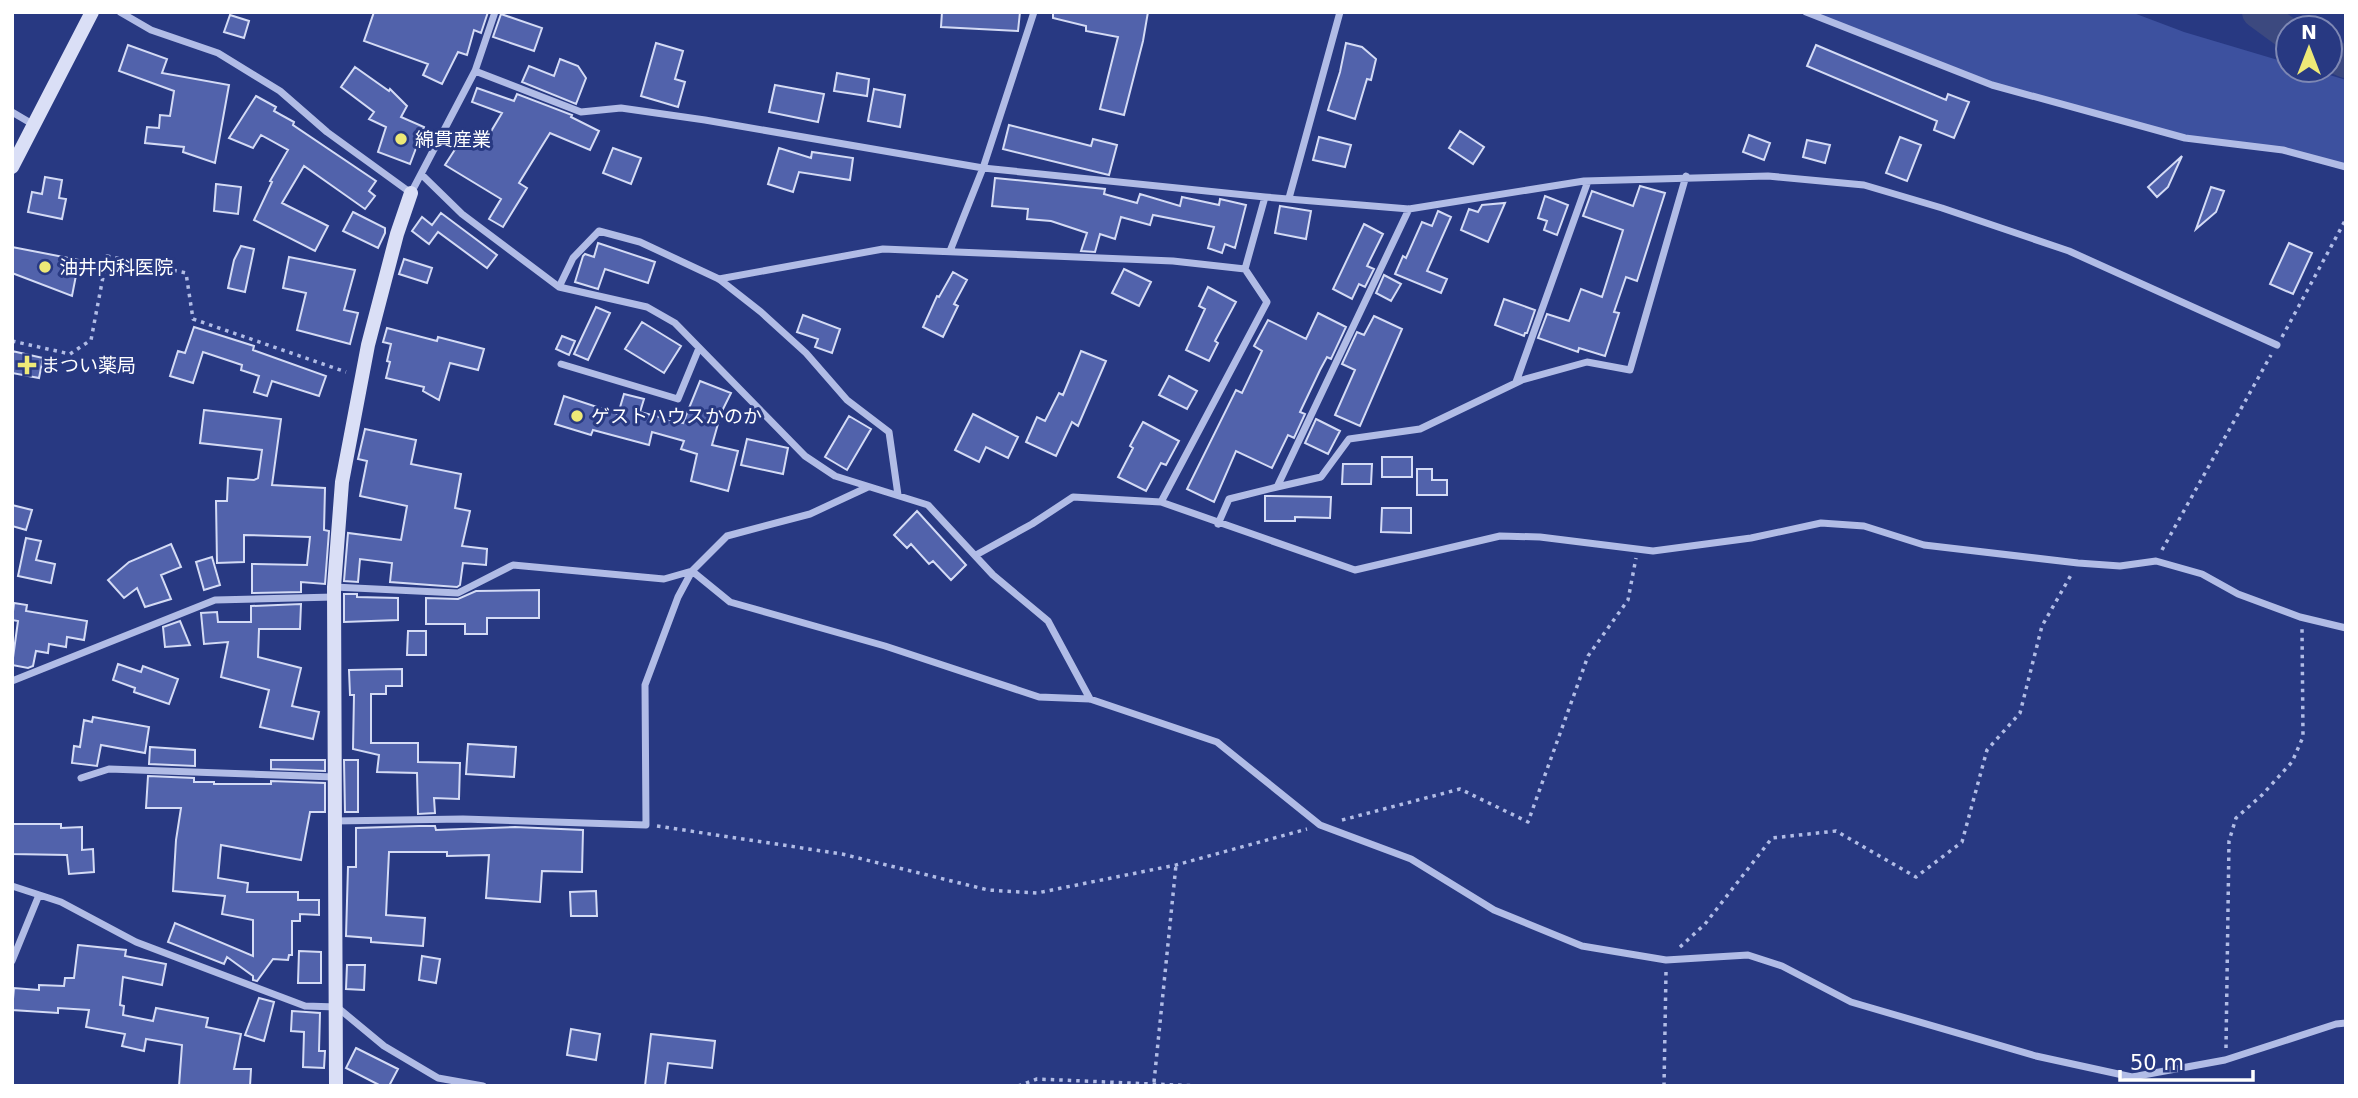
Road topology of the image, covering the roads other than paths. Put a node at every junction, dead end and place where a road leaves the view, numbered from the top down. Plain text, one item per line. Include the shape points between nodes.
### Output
1 (92, 12) edge
2 (120, 12) edge
3 (495, 12) edge
4 (1034, 12) edge
5 (1340, 12) edge
6 (1806, 12) edge
7 (475, 71) junction
8 (12, 112) edge
9 (34, 125) junction
10 (12, 167) edge
11 (983, 167) junction
12 (2346, 167) edge
13 (421, 174) junction
14 (1686, 176) junction
15 (1588, 181) junction
16 (411, 193) junction
17 (1265, 197) junction
18 (1289, 198) junction
19 (1409, 209) junction
20 (950, 251) junction
21 (1245, 270) junction
22 (719, 279) junction
23 (559, 287) junction
24 (2277, 345) road end
25 (699, 348) junction
26 (561, 364) dead end
27 (1516, 382) junction
28 (869, 487) junction
29 (1277, 487) junction
30 (898, 495) junction
31 (1161, 502) junction
32 (1218, 524) junction
33 (976, 555) junction
34 (692, 571) junction
35 (334, 592) junction
36 (2346, 628) edge
37 (12, 681) edge
38 (1090, 699) junction
39 (334, 777) junction
40 (81, 778) dead end
41 (334, 821) junction
42 (12, 886) edge
43 (39, 895) junction
44 (12, 961) edge
45 (337, 1007) junction
46 (2346, 1023) edge
47 (336, 1086) edge
48 (483, 1086) edge

1 - 9 street
2 - 16 street via 152,30 218,53 280,91
3 - 7 street
4 - 11 street
5 - 18 street
6 - 12 street via 1992,85 2185,138 2283,150
7 - 11 street via 581,113 621,108
7 - 13 street
8 - 9 street
9 - 10 street
11 - 17 street
11 - 20 street
13 - 16 street
13 - 23 street via 462,214
14 - 15 street
14 - 24 street via 1768,176 1864,185 2069,251
14 - 27 street via 1630,370 1587,362
15 - 19 street
15 - 27 street
16 - 35 street via 368,345 342,482
17 - 18 street
17 - 21 street
18 - 19 street
19 - 29 street
20 - 21 street via 1173,261
20 - 22 street via 883,248
21 - 31 street via 1267,302
22 - 23 street via 640,242 599,231 573,258
22 - 30 street via 806,353 847,400 889,432
23 - 25 street via 647,307 675,323
25 - 26 street via 678,399
25 - 28 street via 805,456 835,476
27 - 29 street via 1420,429 1349,439 1321,477
28 - 30 street
28 - 34 street via 810,514 727,536
29 - 32 street via 1229,499
30 - 33 street via 928,505
31 - 32 street
31 - 33 street via 1073,497
32 - 36 street via 1355,570 1500,536 1653,551 1821,523 1864,526 1924,545 2120,566 2156,561 2202,574 2238,594 2300,617
33 - 38 street via 1048,621
34 - 35 street via 664,579 513,565 458,593
34 - 38 street via 730,602 1039,697
34 - 41 street via 645,685 646,825 463,819
35 - 37 street via 215,600
35 - 39 street
38 - 46 street via 1217,742 1320,825 1411,859 1494,910 1582,946 1666,960 1748,955 1782,966 1851,1002 2036,1056 2132,1077 2225,1060
39 - 40 street via 109,769
39 - 41 street
41 - 45 street
42 - 43 street
43 - 44 street
43 - 45 street via 136,942 304,1006
45 - 47 street
45 - 48 street via 384,1046 438,1078

